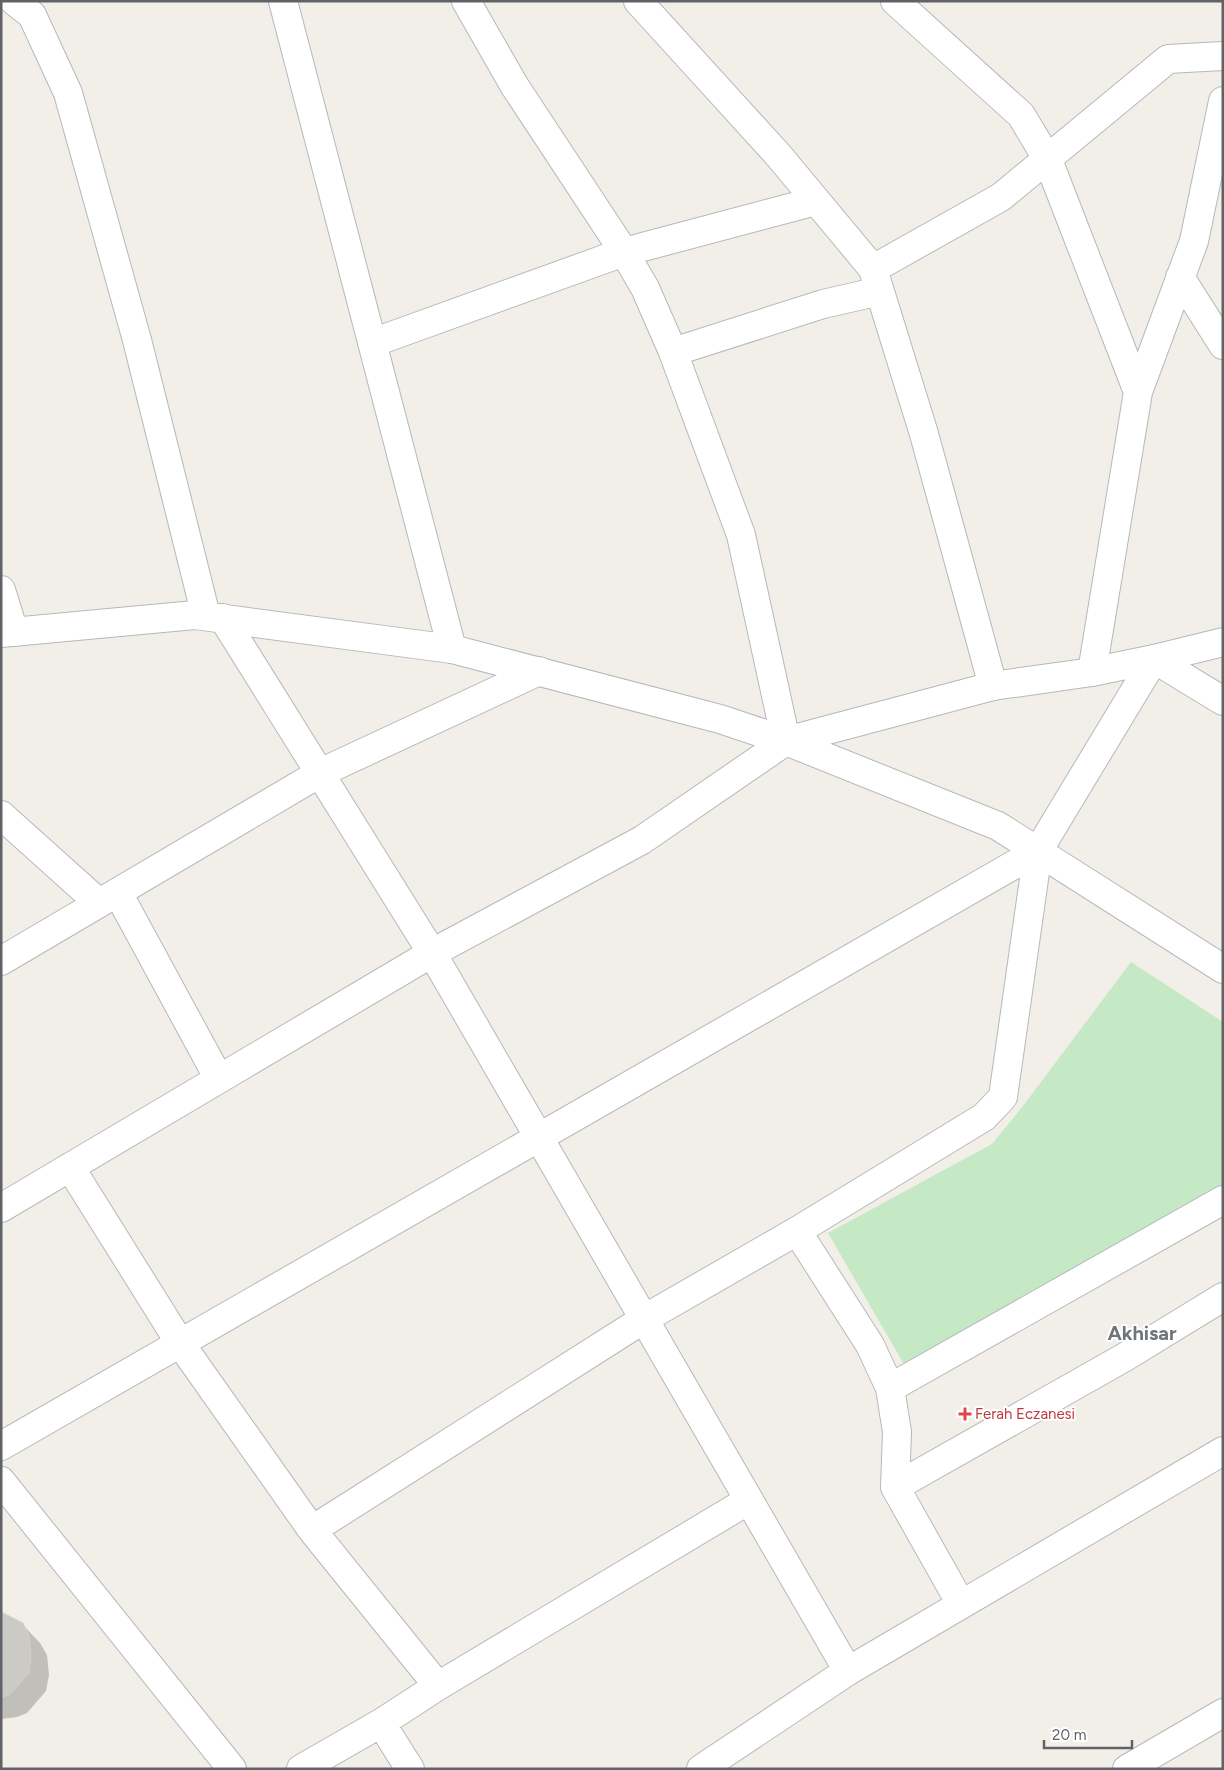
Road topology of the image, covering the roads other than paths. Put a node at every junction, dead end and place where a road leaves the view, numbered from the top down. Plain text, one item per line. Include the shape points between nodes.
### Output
1 (14, 1) edge
2 (283, 1) edge
3 (466, 1) edge
4 (638, 1) edge
5 (907, 5) edge
6 (1223, 56) edge
7 (1223, 101) edge
8 (1048, 160) junction
9 (816, 201) junction
10 (624, 252) junction
11 (1180, 277) junction
12 (877, 280) junction
13 (372, 343) junction
14 (1223, 346) edge
15 (674, 352) junction
16 (1138, 392) junction
17 (1, 590) edge
18 (215, 617) junction
19 (8, 632) edge
20 (1223, 642) edge
21 (452, 649) junction
22 (1154, 659) junction
23 (539, 671) junction
24 (1092, 672) junction
25 (994, 686) junction
26 (1223, 701) edge
27 (786, 741) junction
28 (320, 773) junction
29 (1, 815) edge
30 (1038, 851) junction
31 (108, 898) junction
32 (432, 953) junction
33 (1, 961) edge
34 (1223, 969) edge
35 (219, 1079) junction
36 (539, 1136) junction
37 (70, 1167) junction
38 (1223, 1200) edge
39 (1, 1208) edge
40 (797, 1230) junction
41 (1223, 1297) edge
42 (644, 1319) junction
43 (180, 1343) junction
44 (890, 1388) junction
45 (1, 1446) edge
46 (1223, 1451) edge
47 (1, 1482) edge
48 (895, 1487) junction
49 (749, 1500) junction
50 (312, 1530) junction
51 (961, 1604) junction
52 (848, 1671) junction
53 (438, 1686) junction
54 (1223, 1713) edge
55 (381, 1723) junction
56 (232, 1769) edge
57 (301, 1769) edge
58 (410, 1769) edge
59 (701, 1769) edge
60 (1127, 1769) edge

1 - 18 street via 32,15 68,94
2 - 13 street
3 - 10 street via 514,85
4 - 9 street
5 - 8 street via 1021,115
6 - 8 street via 1168,59
7 - 11 street via 1194,240
8 - 12 street via 1001,197
8 - 16 street
9 - 10 street
9 - 12 street
10 - 13 street
10 - 15 street via 646,288
11 - 14 street
11 - 16 street
12 - 15 street via 823,304
12 - 25 street via 924,434
13 - 21 street
15 - 27 street via 741,535
16 - 24 street
17 - 19 street
18 - 19 street via 195,615
18 - 21 street
18 - 28 street
20 - 22 street
21 - 23 street
22 - 24 street
22 - 26 street
22 - 30 street
23 - 27 street via 720,719
23 - 28 street
24 - 25 street
25 - 27 street
27 - 30 street via 998,826
27 - 32 street via 642,840
28 - 31 street
28 - 32 street
29 - 31 street
30 - 34 street
30 - 36 street
30 - 40 street via 1002,1097 984,1117
31 - 33 street
31 - 35 street
32 - 35 street
32 - 36 street
35 - 37 street
36 - 42 street
36 - 43 street
37 - 39 street
37 - 43 street
38 - 44 street
40 - 42 street
40 - 44 street via 870,1345
41 - 48 street via 1126,1357
42 - 49 street
42 - 50 street
43 - 45 street
43 - 50 street
44 - 48 street via 897,1432
46 - 51 street
47 - 56 street
48 - 51 street
49 - 52 street
49 - 53 street
50 - 53 street
51 - 52 street
52 - 59 street
53 - 55 street
54 - 60 street
55 - 57 street
55 - 58 street

